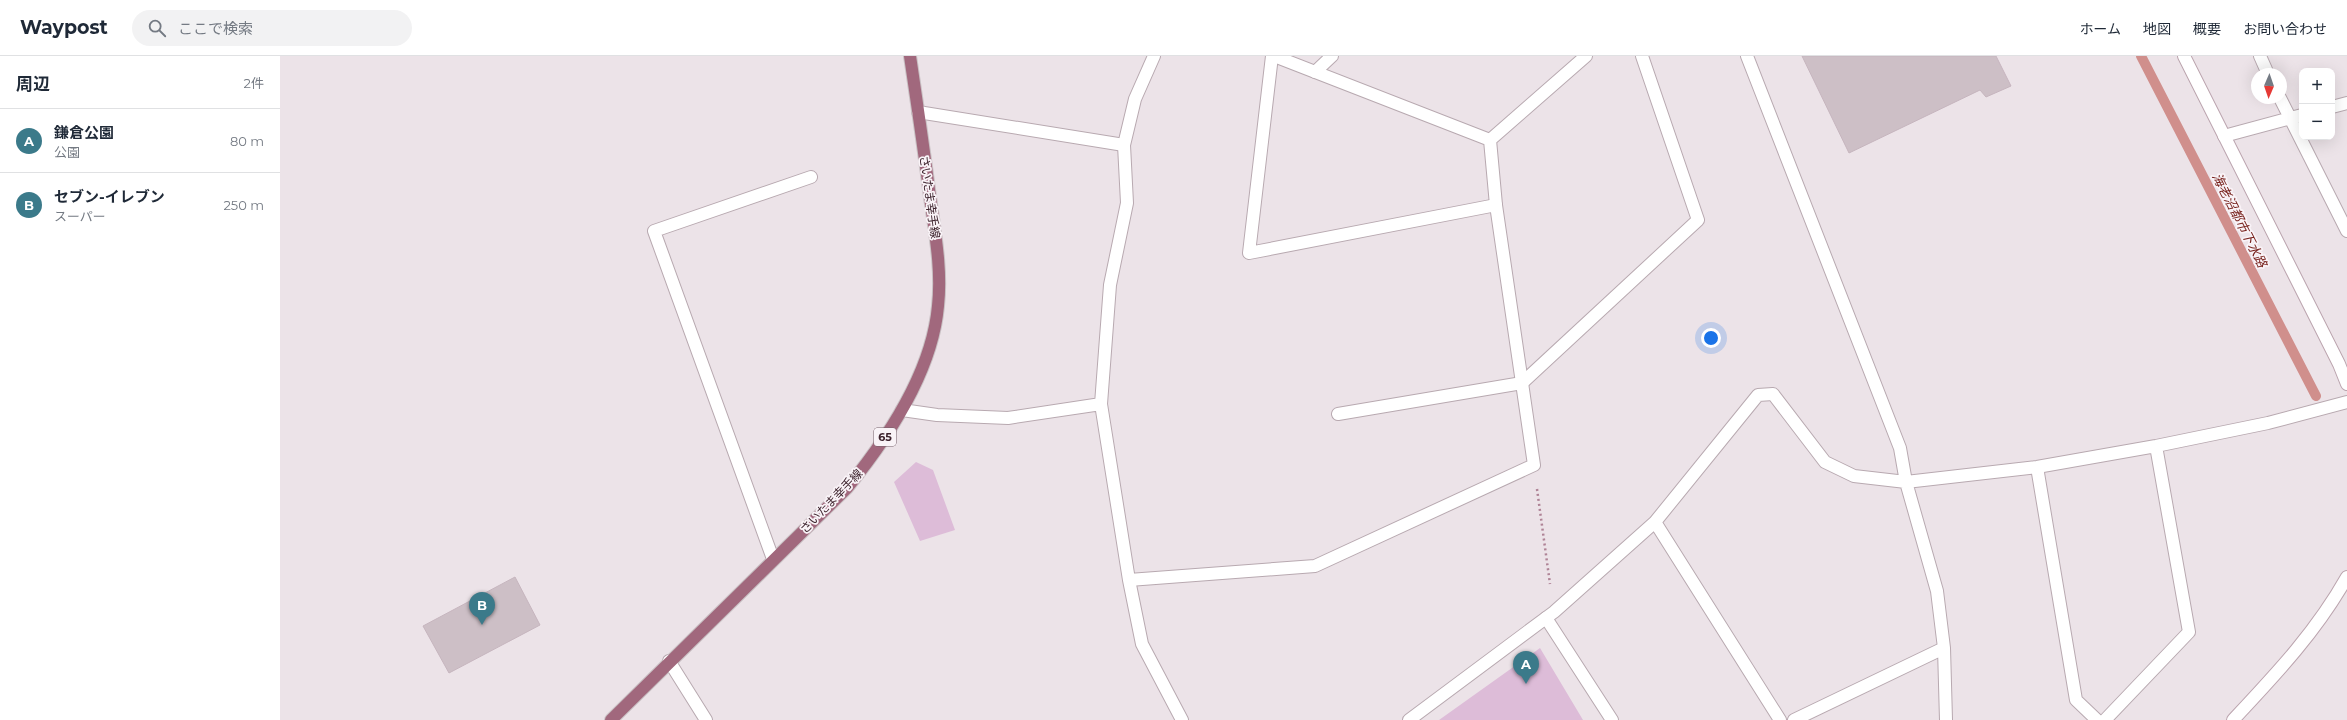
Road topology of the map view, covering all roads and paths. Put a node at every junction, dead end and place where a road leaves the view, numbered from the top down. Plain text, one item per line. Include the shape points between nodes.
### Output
1 (910, 56) edge
2 (1154, 56) edge
3 (1273, 56) edge
4 (1332, 56) edge
5 (1586, 56) edge
6 (1642, 56) edge
7 (1747, 56) edge
8 (2184, 56) edge
9 (2260, 56) edge
10 (2265, 68) edge
11 (1315, 72) junction
12 (2347, 103) edge
13 (2283, 104) edge
14 (2335, 106) edge
15 (918, 112) junction
16 (2299, 116) edge
17 (2290, 118) junction
18 (2224, 136) junction
19 (1490, 140) junction
20 (1124, 145) junction
21 (811, 177) dead end
22 (1496, 205) junction
23 (2347, 232) edge
24 (1522, 383) junction
25 (2347, 384) edge
26 (2347, 402) edge
27 (1101, 404) junction
28 (902, 410) junction
29 (1338, 414) dead end
30 (2156, 446) junction
31 (1534, 465) junction
32 (2037, 467) junction
33 (1906, 482) junction
34 (1655, 522) junction
35 (773, 559) junction
36 (2347, 577) edge
37 (1129, 580) junction
38 (1550, 615) junction
39 (1944, 648) junction
40 (669, 661) junction
41 (611, 720) edge
42 (706, 720) edge
43 (1182, 720) edge
44 (1409, 720) edge
45 (1612, 720) edge
46 (1780, 720) edge
47 (1794, 720) edge
48 (1946, 720) edge
49 (2097, 720) edge
50 (2105, 720) edge
51 (2233, 720) edge

1 - 15 main road, さいたま幸手線 / 65
2 - 20 street via 1135,99
3 - 11 street
3 - 22 street via 1249,253
4 - 11 street
5 - 19 street
6 - 24 street via 1698,220
7 - 33 street via 1900,448
8 - 18 street
9 - 10 street
11 - 19 street
12 - 14 street
13 - 17 street
15 - 20 street
15 - 28 main road, さいたま幸手線 / 65 via 938,258 938,307 919,375
16 - 17 street
17 - 18 street
17 - 23 street
18 - 25 street
19 - 22 street
20 - 27 street via 1126,203 1110,286
21 - 35 street via 654,231
22 - 24 street
24 - 29 street
24 - 31 street
26 - 30 street via 2268,423
27 - 28 street via 1008,418 937,415
27 - 37 street
28 - 35 main road, さいたま幸手線 / 65 via 874,455 847,488
30 - 32 street
30 - 50 street via 2189,632
31 - 37 street via 1314,566
31 - 38 path
32 - 33 street
32 - 49 street via 2076,700
33 - 34 street via 1854,476 1825,462 1773,394 1758,395
33 - 39 street via 1937,591
34 - 38 street
34 - 46 street
35 - 40 main road, さいたま幸手線 / 65
36 - 51 street via 2328,610 2298,649
37 - 43 street via 1142,644
38 - 44 street
38 - 45 street
39 - 47 street
39 - 48 street
40 - 41 main road, さいたま幸手線 / 65
40 - 42 street

